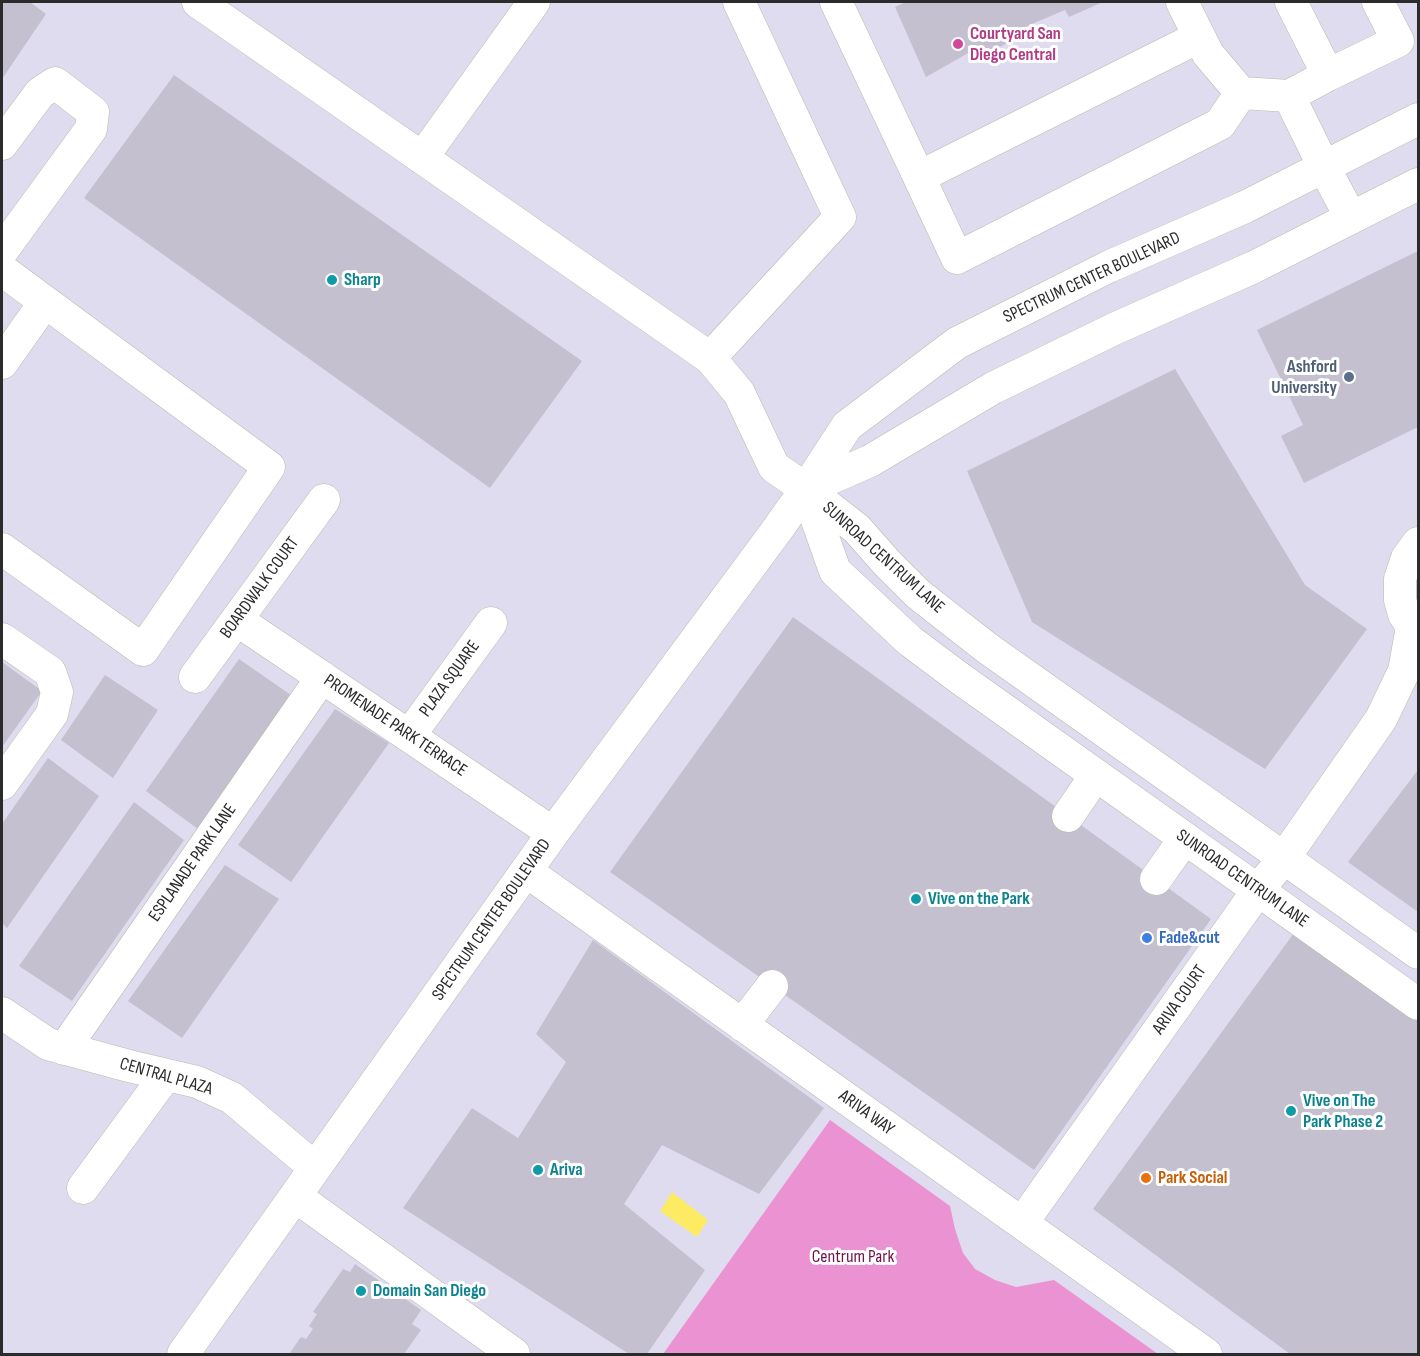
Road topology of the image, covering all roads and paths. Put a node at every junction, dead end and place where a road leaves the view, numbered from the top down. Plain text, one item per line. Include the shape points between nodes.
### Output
1 (198, 2) edge
2 (534, 2) edge
3 (738, 2) edge
4 (836, 2) edge
5 (1182, 2) edge
6 (1291, 2) edge
7 (1378, 2) edge
8 (1199, 37) junction
9 (1408, 42) edge
10 (1328, 75) junction
11 (1241, 93) junction
12 (1289, 96) junction
13 (1419, 119) edge
14 (2, 144) edge
15 (422, 158) junction
16 (1324, 167) junction
17 (919, 177) junction
18 (1419, 184) edge
19 (1351, 218) junction
20 (2, 251) edge
21 (2, 270) edge
22 (45, 302) junction
23 (710, 357) junction
24 (2, 363) edge
25 (806, 489) junction
26 (324, 500) dead end
27 (1419, 543) edge
28 (2, 549) edge
29 (237, 620) junction
30 (491, 623) dead end
31 (1415, 630) edge
32 (2, 639) edge
33 (195, 677) dead end
34 (322, 677) junction
35 (1419, 686) edge
36 (1381, 719) junction
37 (409, 736) junction
38 (1096, 775) junction
39 (2, 784) edge
40 (1068, 816) dead end
41 (553, 833) junction
42 (1185, 838) junction
43 (1284, 858) junction
44 (526, 871) junction
45 (1156, 879) dead end
46 (1258, 890) junction
47 (1419, 953) edge
48 (772, 986) dead end
49 (1419, 1004) edge
50 (2, 1013) edge
51 (742, 1025) junction
52 (64, 1049) junction
53 (166, 1075) junction
54 (315, 1168) junction
55 (83, 1188) dead end
56 (295, 1197) junction
57 (1022, 1223) junction
58 (183, 1354) edge
59 (514, 1354) edge
60 (1206, 1354) edge

1 - 15 street
2 - 15 street
3 - 23 street via 840,217
4 - 17 street
5 - 8 street
6 - 10 street
7 - 9 street
8 - 11 street
8 - 17 street
9 - 10 street
10 - 12 street
11 - 12 street
11 - 17 street via 1220,124 957,258
12 - 16 street
13 - 16 street, SPECTRUM CENTER BOULEVARD
14 - 20 street via 39,93 55,83 93,112 91,129
15 - 23 street
16 - 19 street
16 - 25 street, SPECTRUM CENTER BOULEVARD via 1245,207 1108,267 957,343 847,426
18 - 19 street
19 - 25 street via 993,388 870,461
21 - 22 street
22 - 24 street
22 - 28 street via 269,467 143,650
23 - 25 street via 739,393 774,467
25 - 38 street, SUNROAD CENTRUM LANE via 835,571 910,641
25 - 41 street, SPECTRUM CENTER BOULEVARD
25 - 43 street, SUNROAD CENTRUM LANE via 857,529 918,594 987,648
26 - 29 street, BOARDWALK COURT
27 - 31 street, ARIVA COURT via 1407,558 1400,579 1404,614
29 - 33 street, BOARDWALK COURT
29 - 34 street, PROMENADE PARK TERRACE
30 - 37 street, PLAZA SQUARE
31 - 36 street, ARIVA COURT via 1404,671
32 - 39 street via 50,672 57,692 52,714
34 - 37 street, PROMENADE PARK TERRACE
34 - 52 street, ESPLANADE PARK LANE
35 - 36 street, ARIVA COURT
36 - 43 street, ARIVA COURT
37 - 41 street, PROMENADE PARK TERRACE
38 - 40 street
38 - 42 street, SUNROAD CENTRUM LANE
41 - 44 street, SPECTRUM CENTER BOULEVARD
42 - 45 street
42 - 46 street, SUNROAD CENTRUM LANE
43 - 46 street, ARIVA COURT
43 - 47 street, SUNROAD CENTRUM LANE
44 - 51 street, ARIVA WAY
44 - 54 street, SPECTRUM CENTER BOULEVARD
46 - 49 street, SUNROAD CENTRUM LANE
46 - 57 street, ARIVA COURT
48 - 51 street
50 - 52 street, CENTRAL PLAZA via 48,1044
51 - 57 street, ARIVA WAY
52 - 53 street, CENTRAL PLAZA
53 - 54 street, CENTRAL PLAZA via 197,1082 232,1098
53 - 55 street
54 - 56 street, SPECTRUM CENTER BOULEVARD
56 - 58 street, SPECTRUM CENTER BOULEVARD
56 - 59 street
57 - 60 street, ARIVA WAY

